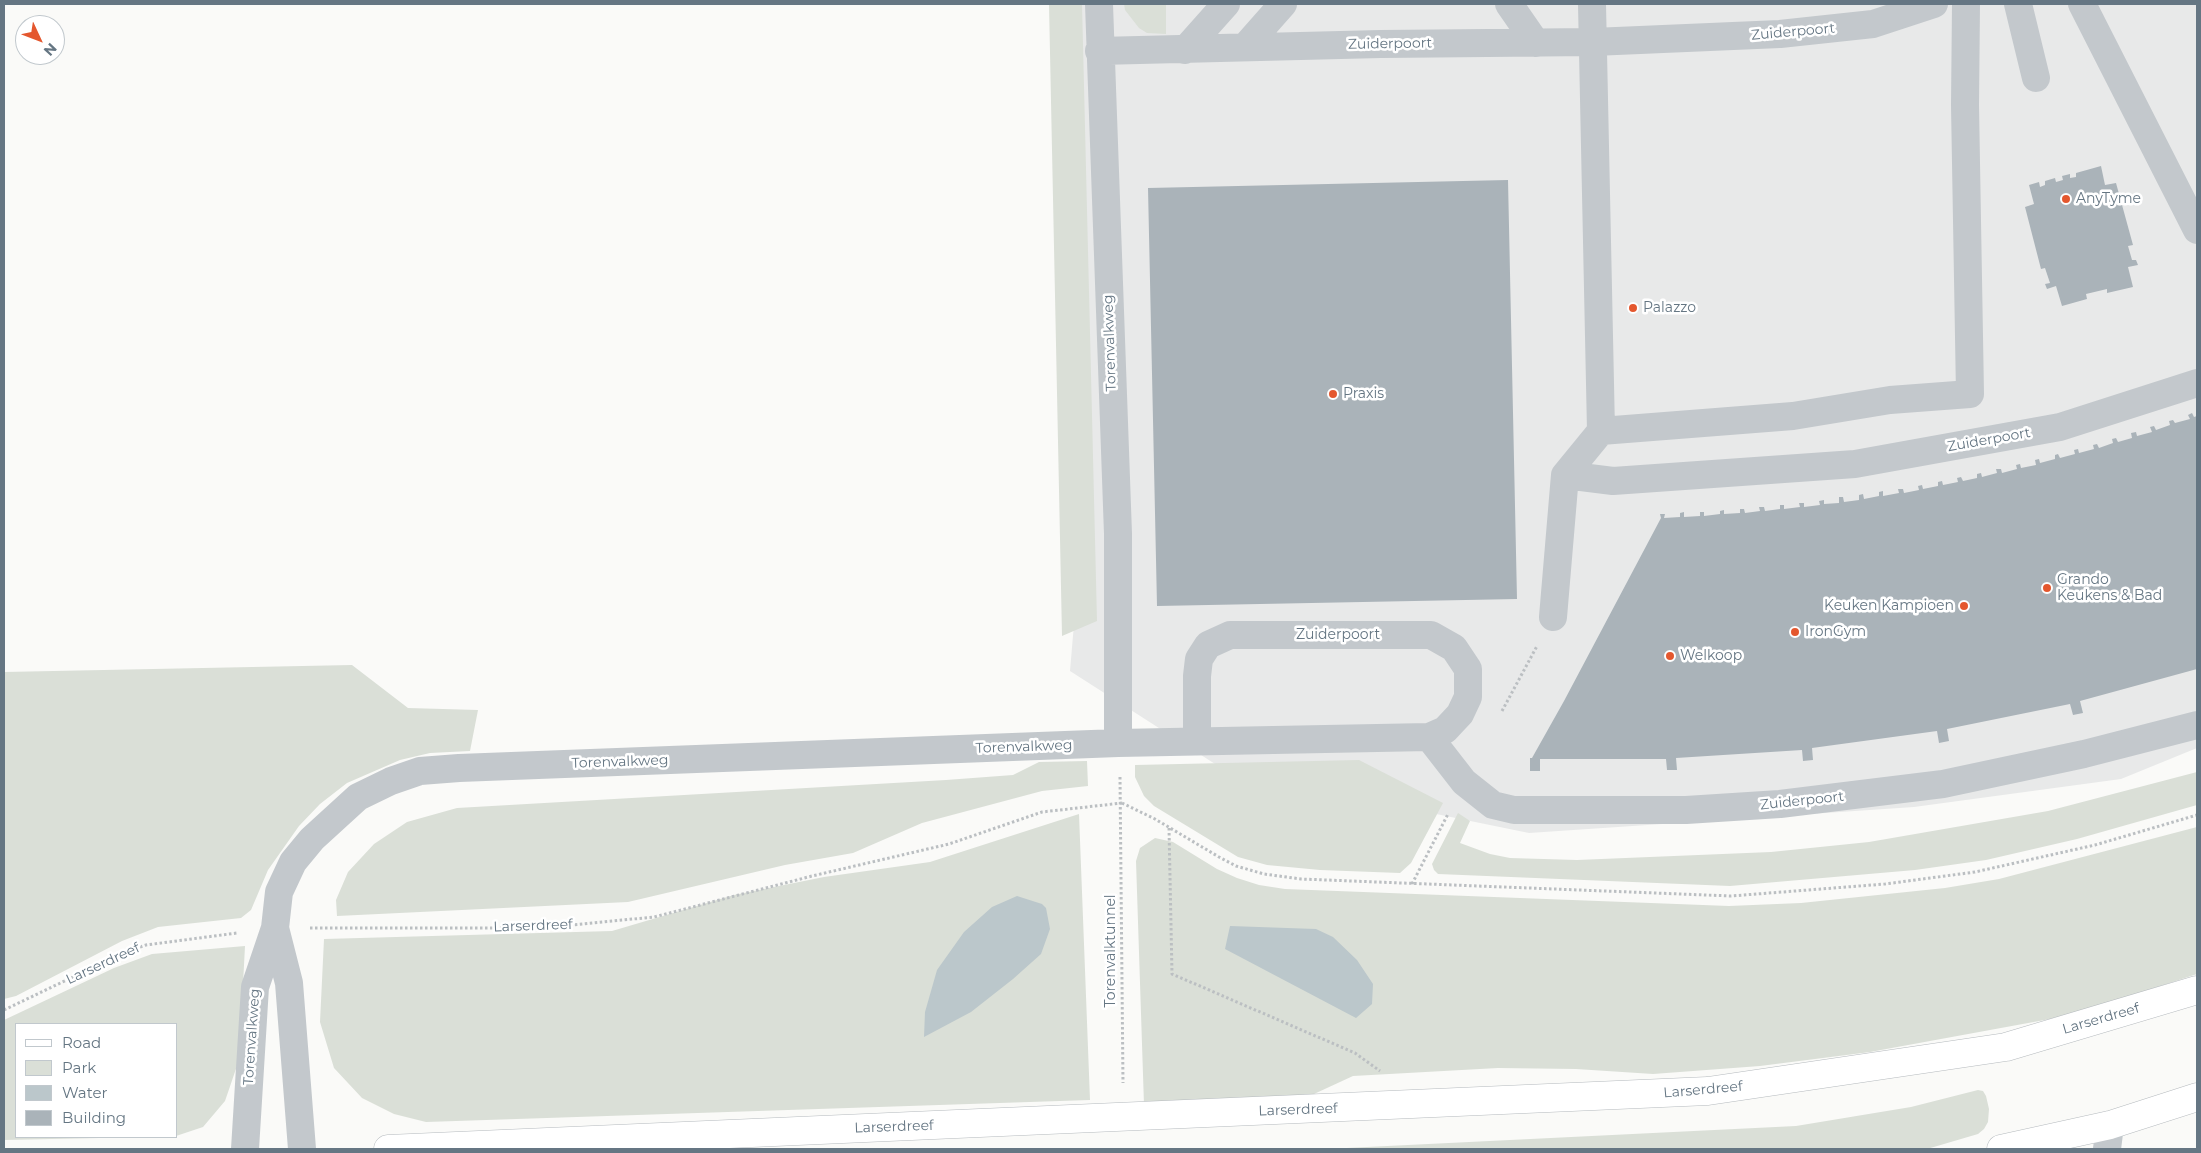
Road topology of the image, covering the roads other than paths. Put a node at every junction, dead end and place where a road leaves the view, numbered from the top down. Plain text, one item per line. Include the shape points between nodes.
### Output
1 (1099, 4) edge
2 (1226, 4) edge
3 (1283, 4) edge
4 (1509, 4) edge
5 (1592, 4) edge
6 (1934, 4) edge
7 (1966, 4) edge
8 (2018, 4) edge
9 (2082, 4) edge
10 (1873, 14) edge
11 (1593, 42) junction
12 (1536, 43) junction
13 (1245, 47) junction
14 (1185, 50) junction
15 (1099, 51) junction
16 (2036, 78) dead end
17 (2197, 230) edge
18 (2197, 383) edge
19 (1601, 430) junction
20 (1565, 475) junction
21 (1553, 617) dead end
22 (2197, 725) edge
23 (1429, 737) junction
24 (1197, 740) junction
25 (1118, 743) junction
26 (275, 928) junction
27 (2197, 990) edge
28 (2197, 1097) edge
29 (2108, 1137) edge
30 (245, 1149) edge
31 (302, 1149) edge
32 (388, 1149) edge
33 (2001, 1149) edge

1 - 15 street, Torenvalkweg
2 - 14 street
3 - 13 street
4 - 12 street
5 - 11 street
6 - 10 street, Zuiderpoort
7 - 19 street via 1964,105 1970,394 1890,400 1793,416
8 - 16 street
9 - 17 street
10 - 11 street, Zuiderpoort via 1780,34
11 - 12 street, Zuiderpoort
11 - 19 street
12 - 13 street, Zuiderpoort
13 - 14 street, Zuiderpoort
14 - 15 street, Zuiderpoort
15 - 25 street, Torenvalkweg via 1118,534
18 - 20 street, Zuiderpoort via 2060,427 1855,464 1614,481
19 - 20 street
20 - 21 street
22 - 23 street, Zuiderpoort via 2084,754 1943,784 1780,804 1686,810 1514,810 1493,805 1464,782
23 - 24 street, Zuiderpoort
23 - 24 street, Zuiderpoort via 1445,730 1460,714 1468,697 1468,669 1454,648 1431,635 1230,635 1208,645 1199,659
24 - 25 street, Zuiderpoort
25 - 26 street, Torenvalkweg via 420,771 358,797 312,839 293,862 279,892
26 - 30 street, Torenvalkweg via 254,987
26 - 31 street, Torenvalkweg via 289,983
27 - 32 main road, Larserdreef via 2006,1047 1708,1092
28 - 29 main road
29 - 33 main road

